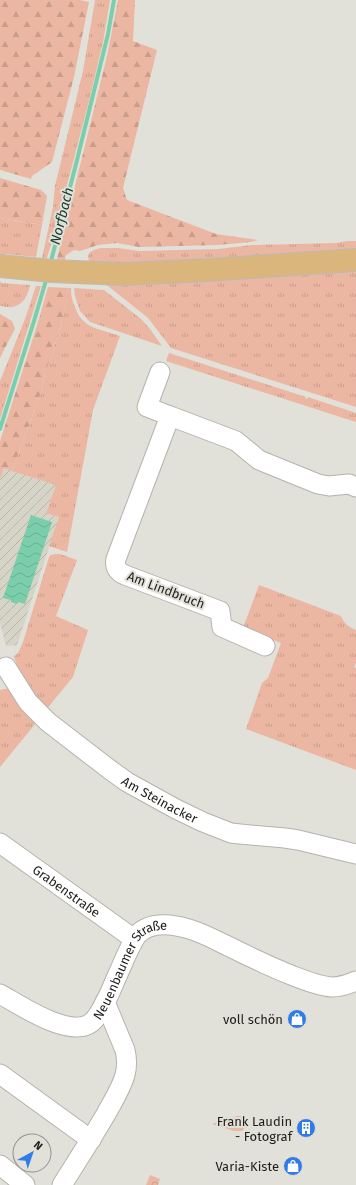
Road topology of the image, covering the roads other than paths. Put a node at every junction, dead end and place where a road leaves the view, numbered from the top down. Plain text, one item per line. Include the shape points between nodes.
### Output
1 (356, 260) edge
2 (2, 266) edge
3 (160, 372) dead end
4 (170, 416) junction
5 (356, 487) edge
6 (265, 646) dead end
7 (6, 667) dead end
8 (0, 843) edge
9 (356, 854) edge
10 (134, 939) junction
11 (356, 981) edge
12 (0, 994) edge
13 (105, 1002) junction
14 (0, 1074) edge
15 (90, 1140) junction
16 (0, 1165) edge
17 (25, 1185) edge
18 (62, 1185) edge

1 - 2 main road via 152,273 52,271
3 - 4 street via 147,407
4 - 5 street via 236,441 259,460 318,484 349,484
4 - 6 street, Am Lindbruch via 116,559 117,568 125,575 220,611 222,627
7 - 9 street, Am Steinacker via 28,702 48,722 115,773 176,809 231,833 298,840
8 - 10 street, Grabenstraße
10 - 11 street, Neuenbaumer Straße via 147,928 158,925 176,926 198,932 274,968 319,985 333,987
10 - 13 street, Neuenbaumer Straße
12 - 13 street, Neuenbaumer Straße via 49,1020 72,1027 91,1023
13 - 15 street via 125,1050 126,1068 118,1091
14 - 15 street
15 - 18 street
16 - 17 street

